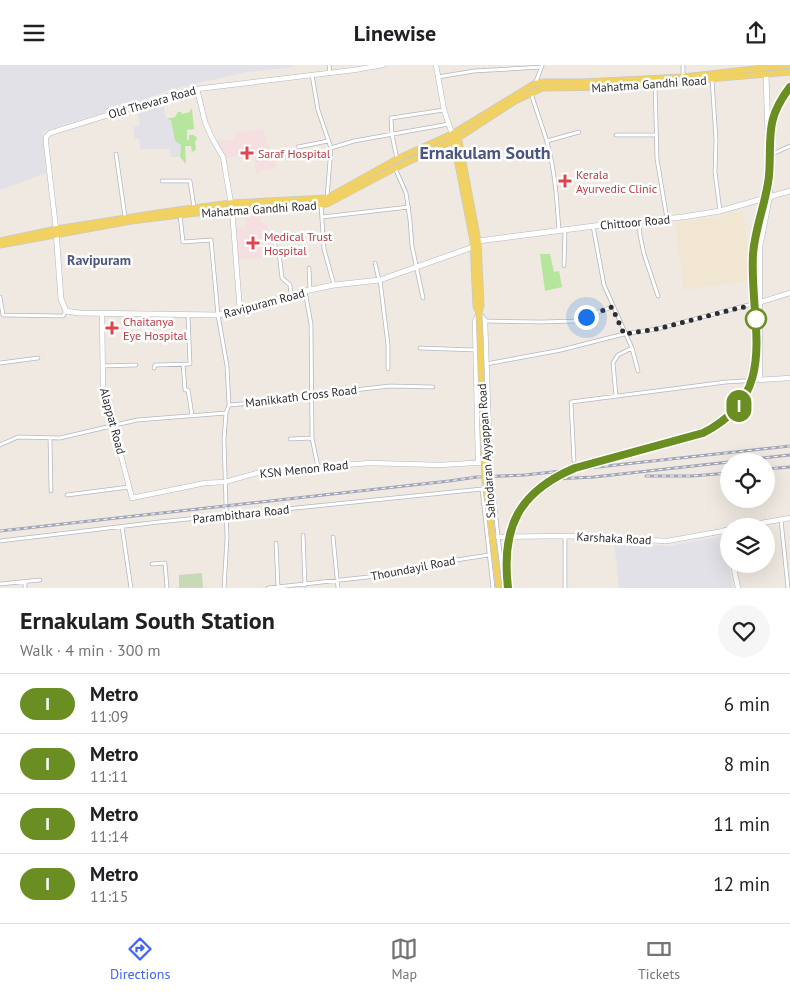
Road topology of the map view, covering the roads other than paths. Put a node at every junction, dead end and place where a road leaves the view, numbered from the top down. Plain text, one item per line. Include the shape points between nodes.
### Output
1 (329, 65) edge
2 (383, 65) edge
3 (436, 65) edge
4 (683, 65) edge
5 (789, 65) edge
6 (542, 66) edge
7 (766, 69) edge
8 (330, 73) junction
9 (790, 73) edge
10 (312, 75) junction
11 (438, 77) junction
12 (682, 77) junction
13 (712, 79) junction
14 (655, 81) junction
15 (534, 84) junction
16 (197, 89) junction
17 (531, 93) junction
18 (444, 109) junction
19 (449, 124) junction
20 (579, 131) dead end
21 (392, 135) junction
22 (616, 135) dead end
23 (656, 135) junction
24 (455, 136) junction
25 (328, 141) junction
26 (546, 141) junction
27 (790, 146) edge
28 (298, 147) dead end
29 (331, 148) junction
30 (116, 154) dead end
31 (770, 155) junction
32 (397, 159) junction
33 (395, 167) junction
34 (162, 181) dead end
35 (790, 191) edge
36 (770, 196) junction
37 (327, 198) junction
38 (321, 205) junction
39 (232, 206) junction
40 (408, 207) junction
41 (194, 208) junction
42 (720, 211) junction
43 (180, 215) junction
44 (126, 217) junction
45 (322, 217) junction
46 (667, 219) junction
47 (639, 221) junction
48 (593, 226) junction
49 (562, 230) junction
50 (56, 232) junction
51 (0, 241) edge
52 (478, 241) junction
53 (275, 243) dead end
54 (0, 245) edge
55 (474, 247) junction
56 (375, 263) dead end
57 (564, 266) dead end
58 (310, 268) dead end
59 (416, 268) junction
60 (380, 280) junction
61 (334, 285) junction
62 (307, 291) junction
63 (790, 293) edge
64 (292, 295) junction
65 (658, 296) dead end
66 (0, 297) edge
67 (423, 298) dead end
68 (761, 302) junction
69 (612, 307) junction
70 (66, 311) junction
71 (240, 311) junction
72 (480, 313) junction
73 (102, 314) junction
74 (188, 315) junction
75 (218, 315) junction
76 (485, 321) junction
77 (624, 334) junction
78 (420, 348) dead end
79 (632, 348) junction
80 (475, 350) junction
81 (38, 358) dead end
82 (0, 363) edge
83 (183, 364) junction
84 (486, 364) junction
85 (136, 365) dead end
86 (102, 366) junction
87 (154, 367) dead end
88 (388, 369) dead end
89 (638, 371) dead end
90 (790, 378) edge
91 (760, 380) junction
92 (433, 387) dead end
93 (312, 393) junction
94 (616, 395) junction
95 (228, 405) junction
96 (226, 413) junction
97 (192, 415) junction
98 (114, 425) junction
99 (50, 438) junction
100 (312, 438) junction
101 (290, 439) dead end
102 (0, 445) edge
103 (574, 461) dead end
104 (478, 462) junction
105 (318, 467) junction
106 (225, 482) junction
107 (130, 487) junction
108 (51, 491) dead end
109 (483, 494) junction
110 (67, 495) dead end
111 (132, 498) joint
112 (226, 516) junction
113 (790, 518) edge
114 (781, 519) junction
115 (775, 520) edge
116 (122, 526) junction
117 (720, 531) edge
118 (303, 535) dead end
119 (565, 536) junction
120 (333, 537) dead end
121 (498, 537) junction
122 (0, 541) edge
123 (276, 543) dead end
124 (489, 555) junction
125 (152, 564) dead end
126 (735, 573) edge
127 (40, 579) dead end
128 (25, 581) junction
129 (337, 581) junction
130 (0, 584) edge
131 (305, 585) junction
132 (278, 587) edge
133 (25, 588) edge
134 (131, 588) edge
135 (167, 588) edge
136 (224, 588) edge
137 (268, 588) edge
138 (338, 588) edge
139 (493, 588) edge
140 (499, 588) edge
141 (504, 588) edge
142 (565, 588) edge
143 (738, 588) edge
144 (788, 588) edge

1 - 8 street
2 - 8 street, Old Thevara Road
3 - 11 street
4 - 12 street
5 - 7 main road, Mahatma Gandhi Road
6 - 11 street
6 - 15 street
7 - 9 main road, Mahatma Gandhi Road
7 - 12 main road, Mahatma Gandhi Road
7 - 13 main road, Mahatma Gandhi Road
7 - 31 main road
8 - 10 street, Old Thevara Road
10 - 16 street, Old Thevara Road
10 - 25 street
11 - 18 street
12 - 14 main road, Mahatma Gandhi Road
13 - 14 main road, Mahatma Gandhi Road
13 - 42 street via 715,172
14 - 15 main road, Mahatma Gandhi Road
14 - 17 main road, Mahatma Gandhi Road via 542,88
14 - 23 street
15 - 24 main road, Mahatma Gandhi Road
16 - 39 street via 204,122 223,157
16 - 50 street, Old Thevara Road via 50,133 46,137
17 - 24 main road, Mahatma Gandhi Road
17 - 26 street
18 - 19 street
18 - 21 street via 391,118
19 - 21 street
19 - 24 street
20 - 26 street
21 - 29 street
21 - 32 street
22 - 23 street
23 - 46 street via 656,159
24 - 32 main road, Mahatma Gandhi Road
24 - 33 main road, Mahatma Gandhi Road
24 - 52 main road, Sahodaran Ayyappan Road
24 - 55 main road, Sahodaran Ayyappan Road
25 - 28 street
25 - 29 street
26 - 49 street
27 - 31 street
29 - 37 street
30 - 44 street
31 - 36 main road
32 - 37 main road, Mahatma Gandhi Road
33 - 38 main road, Mahatma Gandhi Road
33 - 40 street
34 - 41 street via 190,181
35 - 36 main road, Chittoor Road
36 - 42 main road, Chittoor Road
36 - 68 street via 760,247
37 - 39 main road, Mahatma Gandhi Road
38 - 39 main road, Mahatma Gandhi Road
38 - 45 street
39 - 41 main road, Mahatma Gandhi Road
39 - 43 main road, Mahatma Gandhi Road
39 - 71 street
40 - 45 street
40 - 59 street
41 - 44 main road, Mahatma Gandhi Road
42 - 46 main road, Chittoor Road
43 - 50 main road, Mahatma Gandhi Road
43 - 75 street via 183,242 211,240
44 - 50 main road, Mahatma Gandhi Road
45 - 61 street via 324,249
46 - 47 main road, Chittoor Road
47 - 48 main road, Chittoor Road
47 - 65 street via 644,254
48 - 49 main road, Chittoor Road
48 - 69 street via 604,285
49 - 52 main road, Chittoor Road
49 - 57 street
50 - 51 main road, Mahatma Gandhi Road
50 - 54 main road, Mahatma Gandhi Road
50 - 70 main road
52 - 72 main road, Sahodaran Ayyappan Road
53 - 64 street via 282,279 290,285
55 - 59 main road, Ravipuram Road
55 - 72 main road, Sahodaran Ayyappan Road via 476,306
56 - 60 street
58 - 62 street
59 - 60 main road, Ravipuram Road
59 - 67 street
60 - 61 main road, Ravipuram Road
60 - 88 street
61 - 62 main road, Ravipuram Road
62 - 64 main road, Ravipuram Road
62 - 93 street
63 - 68 street
64 - 71 main road, Ravipuram Road
66 - 70 street via 2,315 62,316
68 - 77 street via 676,325
68 - 91 street
69 - 76 street via 574,321
69 - 77 street
70 - 73 main road, Ravipuram Road
71 - 75 main road, Ravipuram Road
72 - 76 street
72 - 80 street via 475,321
72 - 140 main road, Sahodaran Ayyappan Road, bridge via 485,481
73 - 74 main road, Ravipuram Road
73 - 86 street, Alappat Road
74 - 75 main road, Ravipuram Road
74 - 83 street via 190,364
75 - 95 street via 227,367
76 - 84 street
77 - 79 street
77 - 84 street
78 - 80 street
79 - 89 street
79 - 94 street via 618,355 613,363
80 - 104 street
81 - 82 street
83 - 87 street
83 - 97 street via 185,390 188,390
84 - 104 street, KSN Menon Road via 490,462
85 - 86 street
86 - 98 street, Alappat Road via 103,386
90 - 91 street
91 - 94 street
92 - 93 street, Manikkath Cross Road via 390,386
93 - 95 street, Manikkath Cross Road via 267,402
93 - 100 street
94 - 103 street via 571,402
95 - 96 street
96 - 97 street
96 - 106 street
97 - 98 street
98 - 99 street
98 - 107 street, Alappat Road
99 - 102 street via 18,437
99 - 108 street
100 - 101 street
100 - 105 street
104 - 105 street, KSN Menon Road
105 - 106 street, KSN Menon Road via 264,471
106 - 111 street, KSN Menon Road
106 - 112 street
107 - 110 street
107 - 111 street, Alappat Road
109 - 112 street, Parambithara Road via 482,489
109 - 121 street via 492,492
109 - 124 street
112 - 116 street, Parambithara Road
112 - 136 street
113 - 114 street
114 - 115 street
114 - 144 street
116 - 122 street, Parambithara Road
116 - 134 street
117 - 119 street, Karshaka Road via 667,541
118 - 131 street
119 - 121 street, Karshaka Road
119 - 142 street
120 - 129 street
121 - 141 street
123 - 132 street
124 - 129 street, Thoundayil Road
124 - 139 street
125 - 135 street via 165,563
126 - 143 street
127 - 128 street
128 - 130 street
128 - 133 street
129 - 131 street, Thoundayil Road
129 - 138 street
131 - 132 street, Thoundayil Road
132 - 137 street, Thoundayil Road

